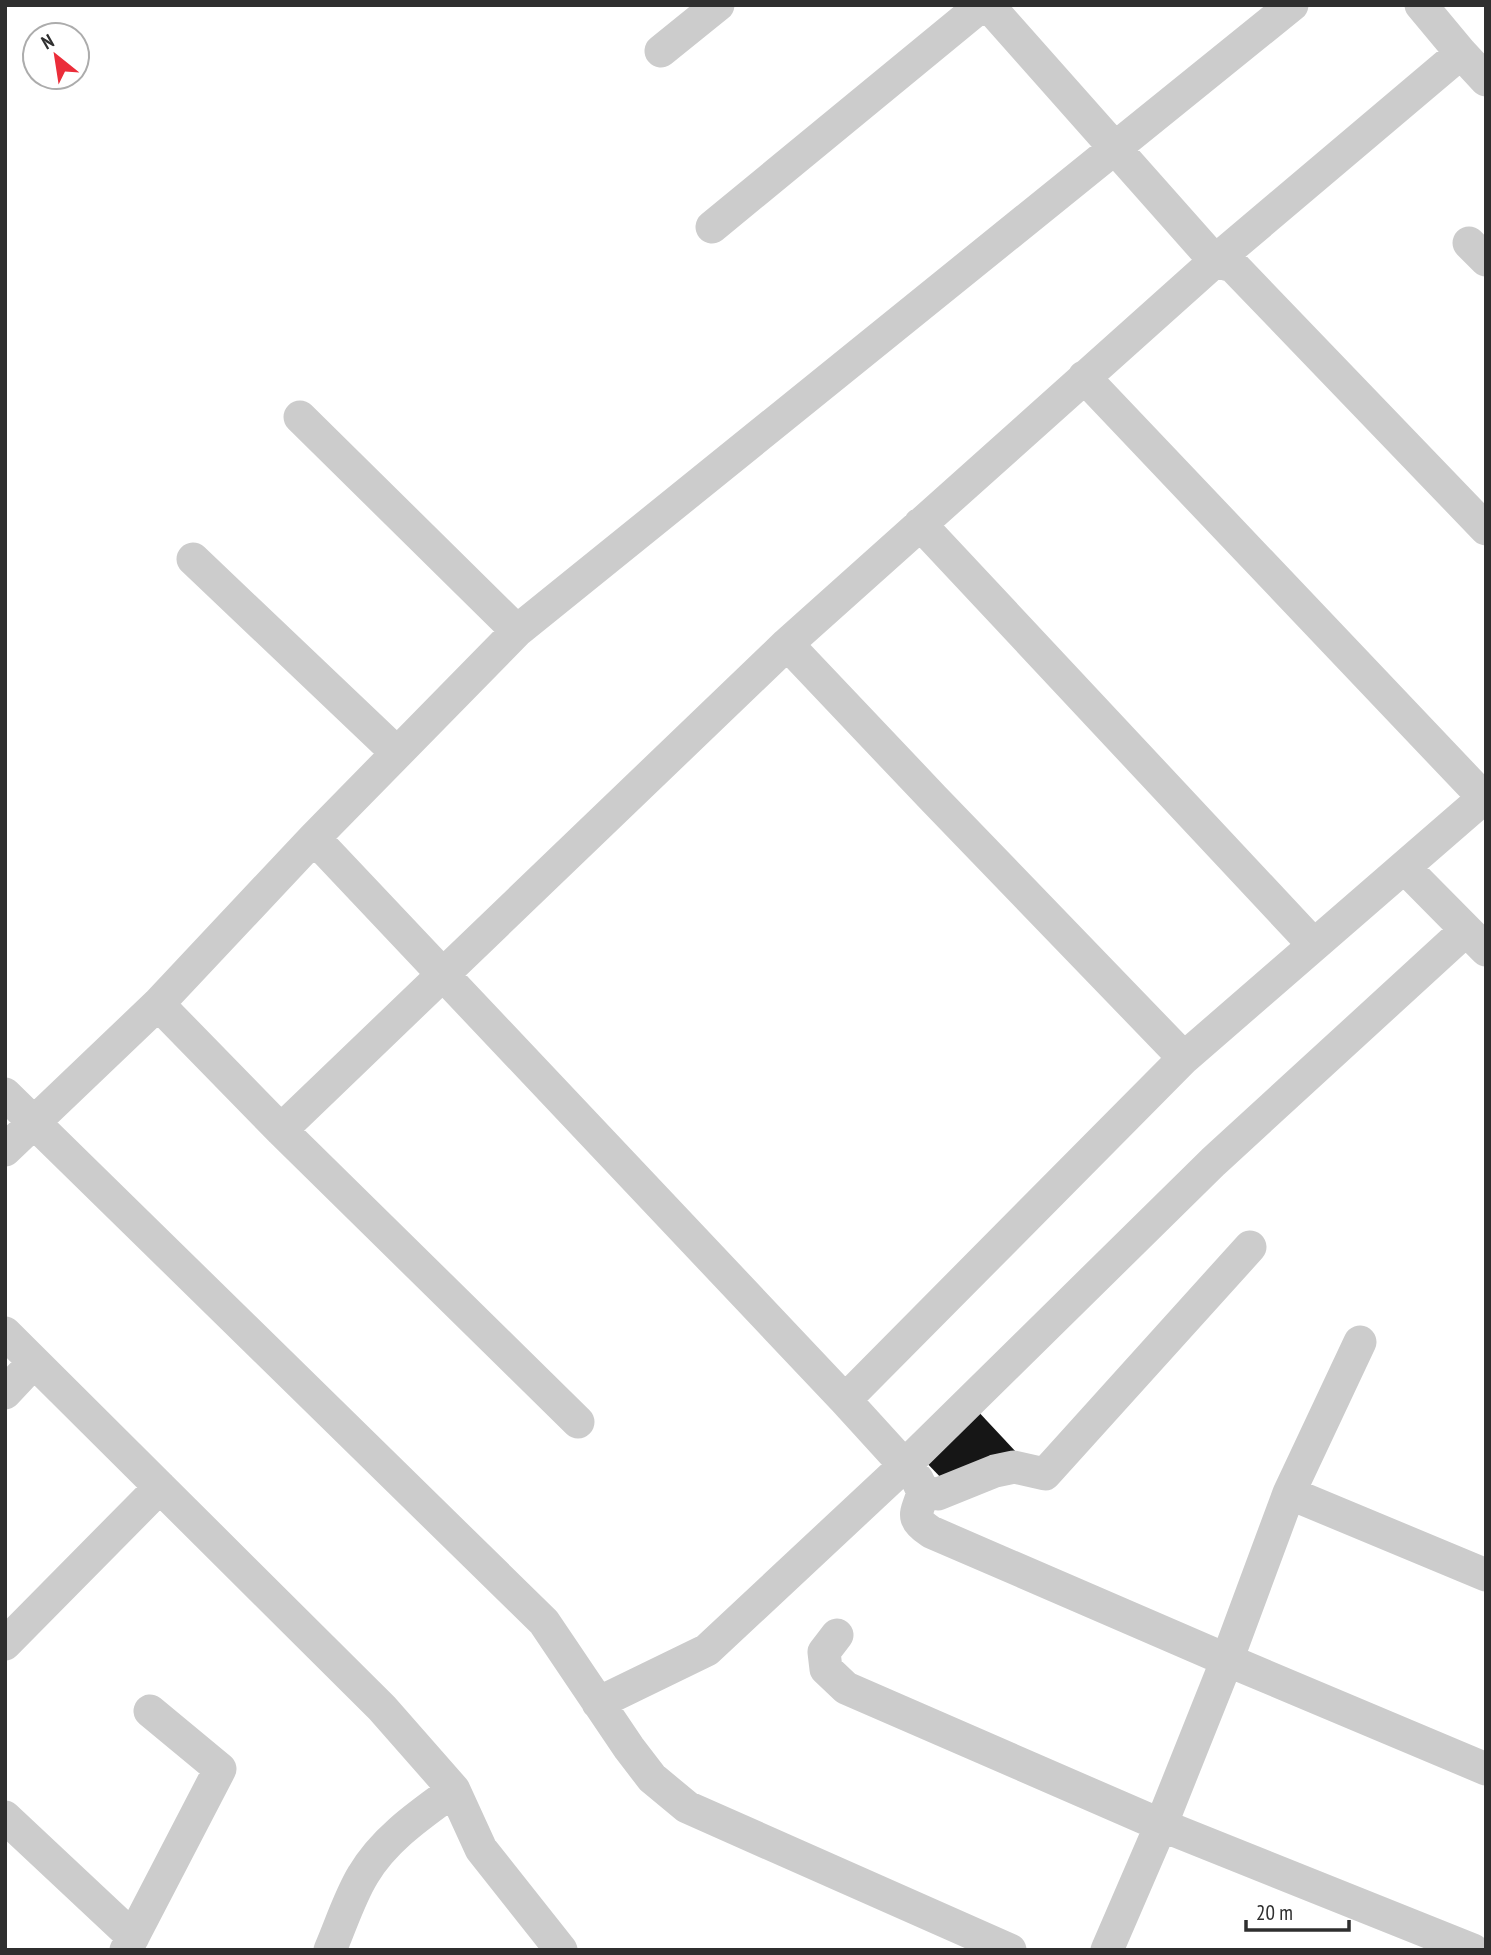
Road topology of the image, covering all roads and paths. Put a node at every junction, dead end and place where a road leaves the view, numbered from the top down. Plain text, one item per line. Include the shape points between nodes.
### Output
1 (718, 5) edge
2 (982, 5) edge
3 (988, 5) edge
4 (1292, 5) edge
5 (1421, 5) edge
6 (661, 51) dead end
7 (1461, 53) junction
8 (1486, 80) edge
9 (1116, 147) junction
10 (712, 226) dead end
11 (1215, 261) junction
12 (1084, 377) junction
13 (300, 417) dead end
14 (920, 524) junction
15 (1486, 529) edge
16 (193, 559) dead end
17 (517, 631) junction
18 (787, 644) junction
19 (397, 753) junction
20 (1479, 812) edge
21 (314, 838) junction
22 (1404, 867) junction
23 (1476, 940) edge
24 (1314, 945) junction
25 (442, 974) junction
26 (158, 1004) junction
27 (1184, 1058) junction
28 (5, 1094) edge
29 (33, 1122) junction
30 (281, 1130) junction
31 (5, 1150) edge
32 (1250, 1247) dead end
33 (5, 1333) edge
34 (1360, 1342) dead end
35 (34, 1362) junction
36 (5, 1393) edge
37 (845, 1400) junction
38 (578, 1422) dead end
39 (914, 1479) junction
40 (160, 1487) junction
41 (1289, 1493) junction
42 (1486, 1575) edge
43 (837, 1635) dead end
44 (5, 1644) edge
45 (1227, 1660) junction
46 (598, 1703) junction
47 (150, 1712) dead end
48 (1486, 1769) edge
49 (454, 1790) junction
50 (5, 1817) edge
51 (1161, 1825) junction
52 (129, 1943) edge
53 (330, 1950) edge
54 (561, 1950) edge
55 (1010, 1950) edge
56 (1107, 1950) edge
57 (1473, 1950) edge

1 - 6 street
2 - 10 street
3 - 9 street
4 - 9 street
5 - 7 street
7 - 8 street
7 - 11 street
9 - 11 street
9 - 17 street
11 - 12 street
11 - 15 street via 1233,266
12 - 14 street
12 - 20 street
13 - 17 street
14 - 18 street
14 - 24 street
16 - 19 street
17 - 19 street
18 - 25 street
18 - 27 street
19 - 21 street
20 - 22 street
21 - 25 street
21 - 26 street
22 - 23 street
22 - 24 street
23 - 39 street via 1213,1162
24 - 27 street
25 - 30 street
25 - 37 street
26 - 29 street
26 - 30 street
27 - 37 street
28 - 29 street
29 - 31 street
29 - 46 street via 544,1622
30 - 38 street
32 - 39 street via 1045,1474 1014,1467 938,1494
33 - 35 street
34 - 41 street
35 - 36 street
35 - 40 street
37 - 39 street
39 - 45 street via 917,1520 931,1532
39 - 46 street via 707,1650
40 - 44 street
40 - 49 street via 382,1708
41 - 42 street
41 - 45 street
43 - 51 street via 824,1652 826,1669 846,1688
45 - 48 street
45 - 51 street
46 - 55 street via 652,1777 687,1807
47 - 52 street via 220,1769
49 - 53 street via 379,1853 362,1876
49 - 54 street via 481,1849
50 - 52 street
51 - 56 street
51 - 57 street

